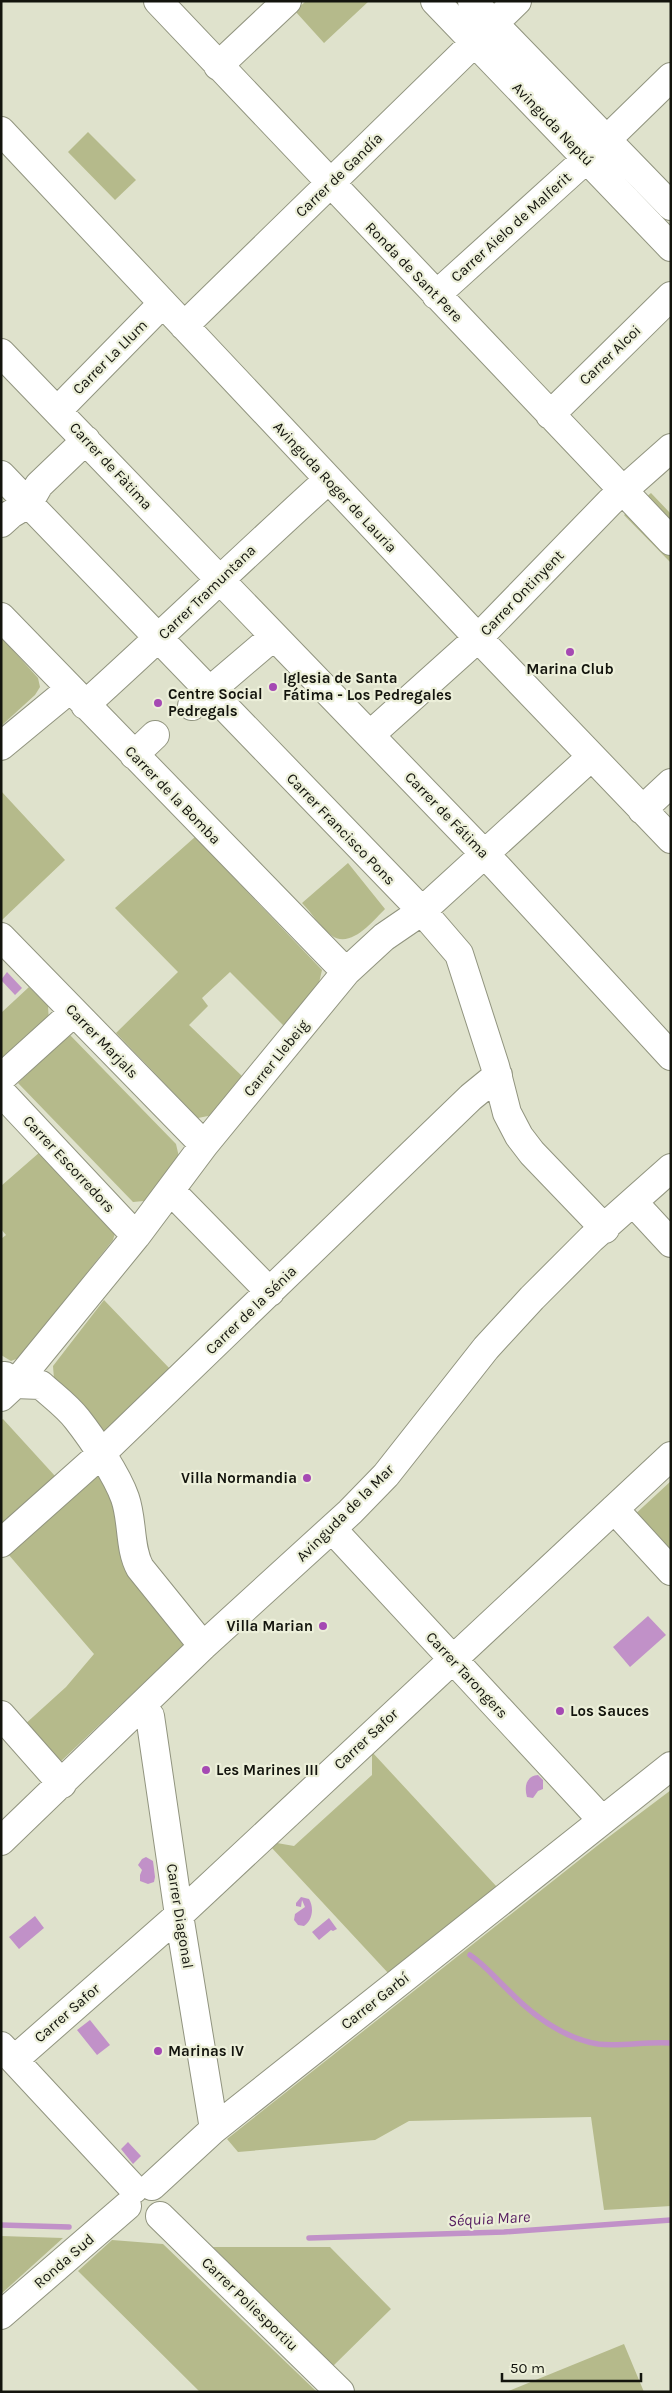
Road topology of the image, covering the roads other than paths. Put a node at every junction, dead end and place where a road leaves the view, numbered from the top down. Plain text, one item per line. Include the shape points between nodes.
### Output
1 (158, 1) edge
2 (287, 1) edge
3 (435, 1) edge
4 (472, 1) edge
5 (517, 1) edge
6 (494, 24) junction
7 (475, 43) junction
8 (218, 66) junction
9 (671, 78) edge
10 (1, 131) edge
11 (607, 140) junction
12 (586, 159) junction
13 (330, 184) junction
14 (671, 206) edge
15 (671, 248) edge
16 (436, 296) junction
17 (671, 296) edge
18 (162, 304) junction
19 (184, 326) junction
20 (1, 353) edge
21 (58, 410) junction
22 (550, 415) junction
23 (86, 440) junction
24 (671, 448) edge
25 (1, 475) edge
26 (328, 480) junction
27 (623, 491) junction
28 (28, 504) junction
29 (1, 523) edge
30 (671, 541) edge
31 (218, 580) junction
32 (1, 617) edge
33 (274, 636) junction
34 (478, 638) junction
35 (158, 639) junction
36 (78, 697) junction
37 (201, 699) junction
38 (155, 735) dead end
39 (370, 735) junction
40 (1, 746) edge
41 (134, 755) junction
42 (591, 757) junction
43 (671, 783) edge
44 (642, 810) junction
45 (671, 839) edge
46 (484, 854) junction
47 (422, 911) junction
48 (1, 937) edge
49 (346, 972) junction
50 (74, 1012) junction
51 (671, 1056) edge
52 (498, 1075) junction
53 (1, 1078) edge
54 (1, 1092) edge
55 (204, 1145) junction
56 (671, 1168) edge
57 (171, 1191) junction
58 (634, 1203) junction
59 (605, 1229) junction
60 (136, 1236) junction
61 (671, 1243) edge
62 (270, 1292) junction
63 (6, 1385) edge
64 (101, 1454) junction
65 (671, 1456) edge
66 (614, 1509) junction
67 (333, 1530) junction
68 (1, 1543) edge
69 (671, 1571) edge
70 (203, 1646) junction
71 (452, 1658) junction
72 (141, 1707) junction
73 (1, 1715) edge
74 (671, 1766) edge
75 (62, 1784) junction
76 (602, 1820) junction
77 (1, 1841) edge
78 (179, 1914) junction
79 (7, 2053) edge
80 (214, 2129) junction
81 (138, 2194) junction
82 (1, 2315) edge
83 (340, 2392) edge

1 - 8 street, Ronda de Sant Pere
2 - 8 street
3 - 7 street, Avinguda Neptú
4 - 6 street, Avinguda Neptú
5 - 6 street, Carrer de Gandía
6 - 7 street, Carrer de Gandía
6 - 11 street, Avinguda Neptú
7 - 12 street, Avinguda Neptú
7 - 13 street, Carrer de Gandía
8 - 13 street, Ronda de Sant Pere
9 - 11 street, Carrer Aielo de Malferit
10 - 18 street, Avinguda Roger de Lauria
11 - 12 street, Carrer Aielo de Malferit
11 - 14 street, Avinguda Neptú
12 - 15 street, Avinguda Neptú
12 - 16 street, Carrer Aielo de Malferit
13 - 16 street, Ronda de Sant Pere
13 - 19 street, Carrer de Gandía
16 - 22 street, Ronda de Sant Pere
17 - 22 street, Carrer Alcoi
18 - 19 street, Avinguda Roger de Lauria
18 - 21 street, Carrer La Llum
19 - 26 street, Avinguda Roger de Lauria
20 - 21 street, Carrer de Fàtima
21 - 23 street, Carrer de Fàtima
22 - 27 street, Ronda de Sant Pere
23 - 28 street via 39,485
23 - 31 street, Carrer de Fàtima
24 - 27 street, Carrer Ontinyent
25 - 28 street, Carrer Francisco Pons
26 - 31 street, Carrer Tramuntana
26 - 34 street, Avinguda Roger de Lauria
27 - 30 street, Ronda de Sant Pere
27 - 34 street, Carrer Ontinyent
28 - 29 street
28 - 35 street, Carrer Francisco Pons
31 - 33 street, Carrer de Fátima
31 - 35 street, Carrer Tramuntana
32 - 36 street, Carrer de la Bomba
33 - 37 street
33 - 39 street, Carrer de Fátima
34 - 39 street, Carrer Ontinyent
34 - 42 street, Avinguda Roger de Lauria
35 - 36 street, Carrer Tramuntana
35 - 37 street, Carrer Francisco Pons
36 - 40 street, Carrer Tramuntana
36 - 41 street, Carrer de la Bomba
37 - 47 street, Carrer Francisco Pons
38 - 41 street
39 - 46 street, Carrer de Fátima
41 - 49 street, Carrer de la Bomba
42 - 44 street, Avinguda Roger de Lauria
42 - 46 street, Carrer Llebeig
43 - 44 street
44 - 45 street, Avinguda Roger de Lauria
46 - 47 street, Carrer Llebeig
46 - 51 street, Carrer de Fátima
47 - 49 street, Carrer Llebeig via 384,937
47 - 52 street, Carrer Francisco Pons via 459,954
48 - 50 street, Carrer Marjals
49 - 55 street, Carrer Llebeig
50 - 53 street
50 - 55 street, Carrer Marjals
52 - 59 street, Carrer Francisco Pons via 507,1113 519,1136
52 - 62 street, Carrer de la Sénia via 471,1097
54 - 60 street, Carrer Escorredors
55 - 57 street, Carrer Llebeig
56 - 58 street, Avinguda de la Mar
57 - 60 street, Carrer Llebeig
57 - 62 street
58 - 59 street, Avinguda de la Mar
58 - 61 street
59 - 67 street, Avinguda de la Mar via 591,1239 486,1348 386,1475
60 - 63 street, Carrer Llebeig
62 - 64 street, Carrer de la Sénia
63 - 64 street via 41,1384 77,1418
64 - 68 street, Carrer de la Sénia
64 - 70 street via 124,1496 136,1560
65 - 66 street, Carrer Safor
66 - 69 street
66 - 71 street, Carrer Safor
67 - 70 street, Avinguda de la Mar
67 - 71 street, Carrer Tarongers
70 - 72 street, Avinguda de la Mar
71 - 76 street, Carrer Tarongers
71 - 78 street, Carrer Safor
72 - 75 street, Avinguda de la Mar
72 - 78 street, Carrer Diagonal via 150,1716
73 - 75 street
74 - 76 street, Carrer Garbí
75 - 77 street, Avinguda de la Mar
76 - 80 street, Carrer Garbí
78 - 79 street, Carrer Safor
78 - 80 street, Carrer Diagonal
79 - 81 street
80 - 81 street, Carrer Garbí
81 - 82 street, Ronda Sud
81 - 83 street, Carrer Poliesportiu via 132,2217 144,2223 160,2216

